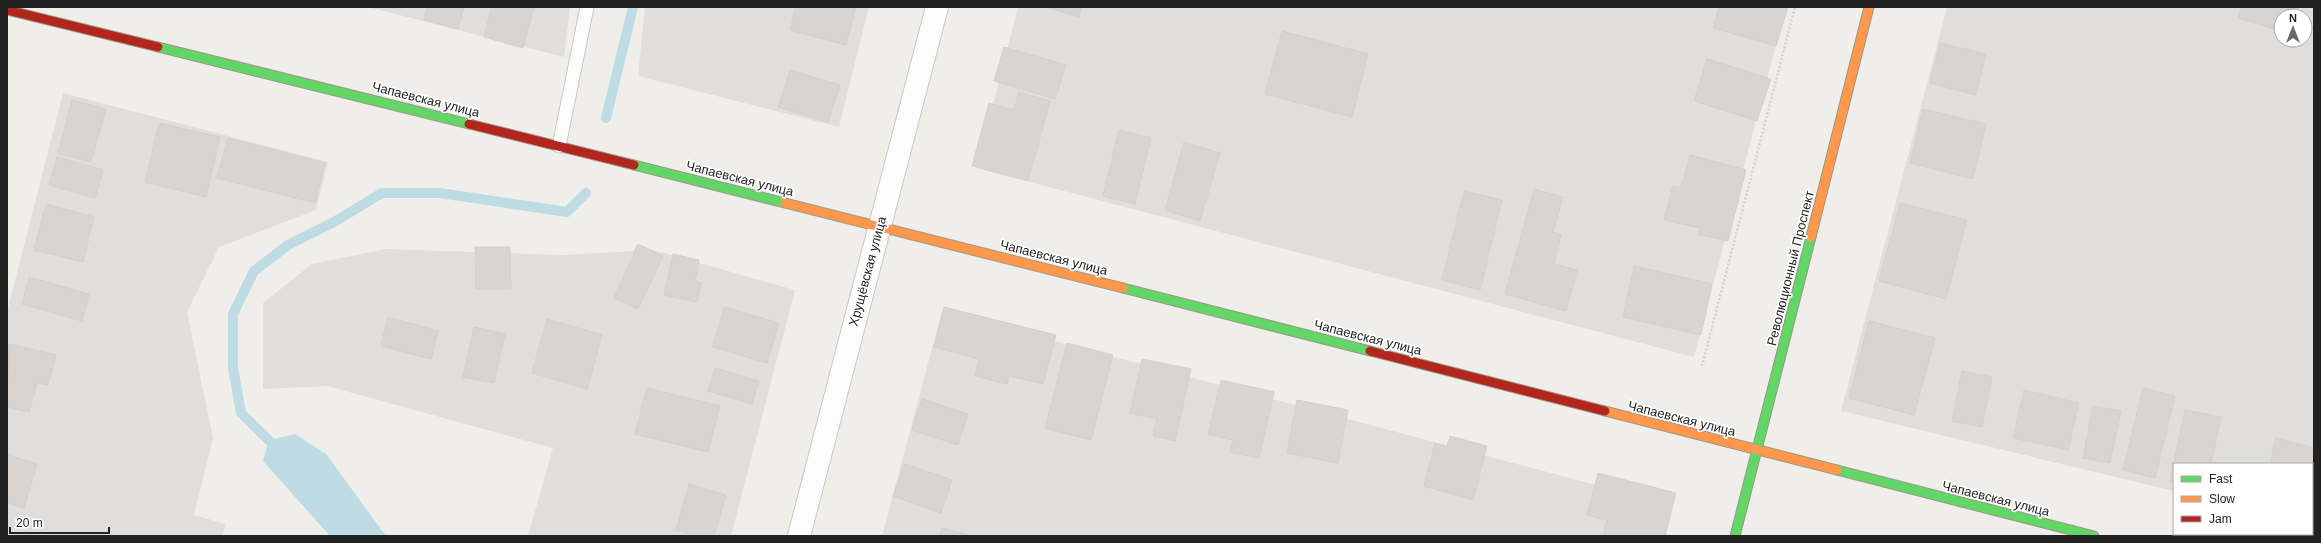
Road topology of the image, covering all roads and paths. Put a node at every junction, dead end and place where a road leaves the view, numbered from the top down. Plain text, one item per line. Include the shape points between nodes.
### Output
1 (587, 7) edge
2 (937, 7) edge
3 (1795, 7) edge
4 (1870, 7) edge
5 (9, 13) edge
6 (559, 146) junction
7 (879, 226) junction
8 (1702, 366) dead end
9 (1758, 450) junction
10 (799, 536) edge
11 (1735, 536) edge
12 (2094, 536) edge

1 - 6 lane
2 - 7 street, Хрущёвская улица
3 - 8 path
4 - 9 main road, Революционный Проспект
5 - 6 main road, Чапаевская улица
6 - 7 main road, Чапаевская улица
7 - 9 main road, Чапаевская улица
7 - 10 street, Хрущёвская улица
9 - 11 main road, Революционный Проспект
9 - 12 main road, Чапаевская улица

